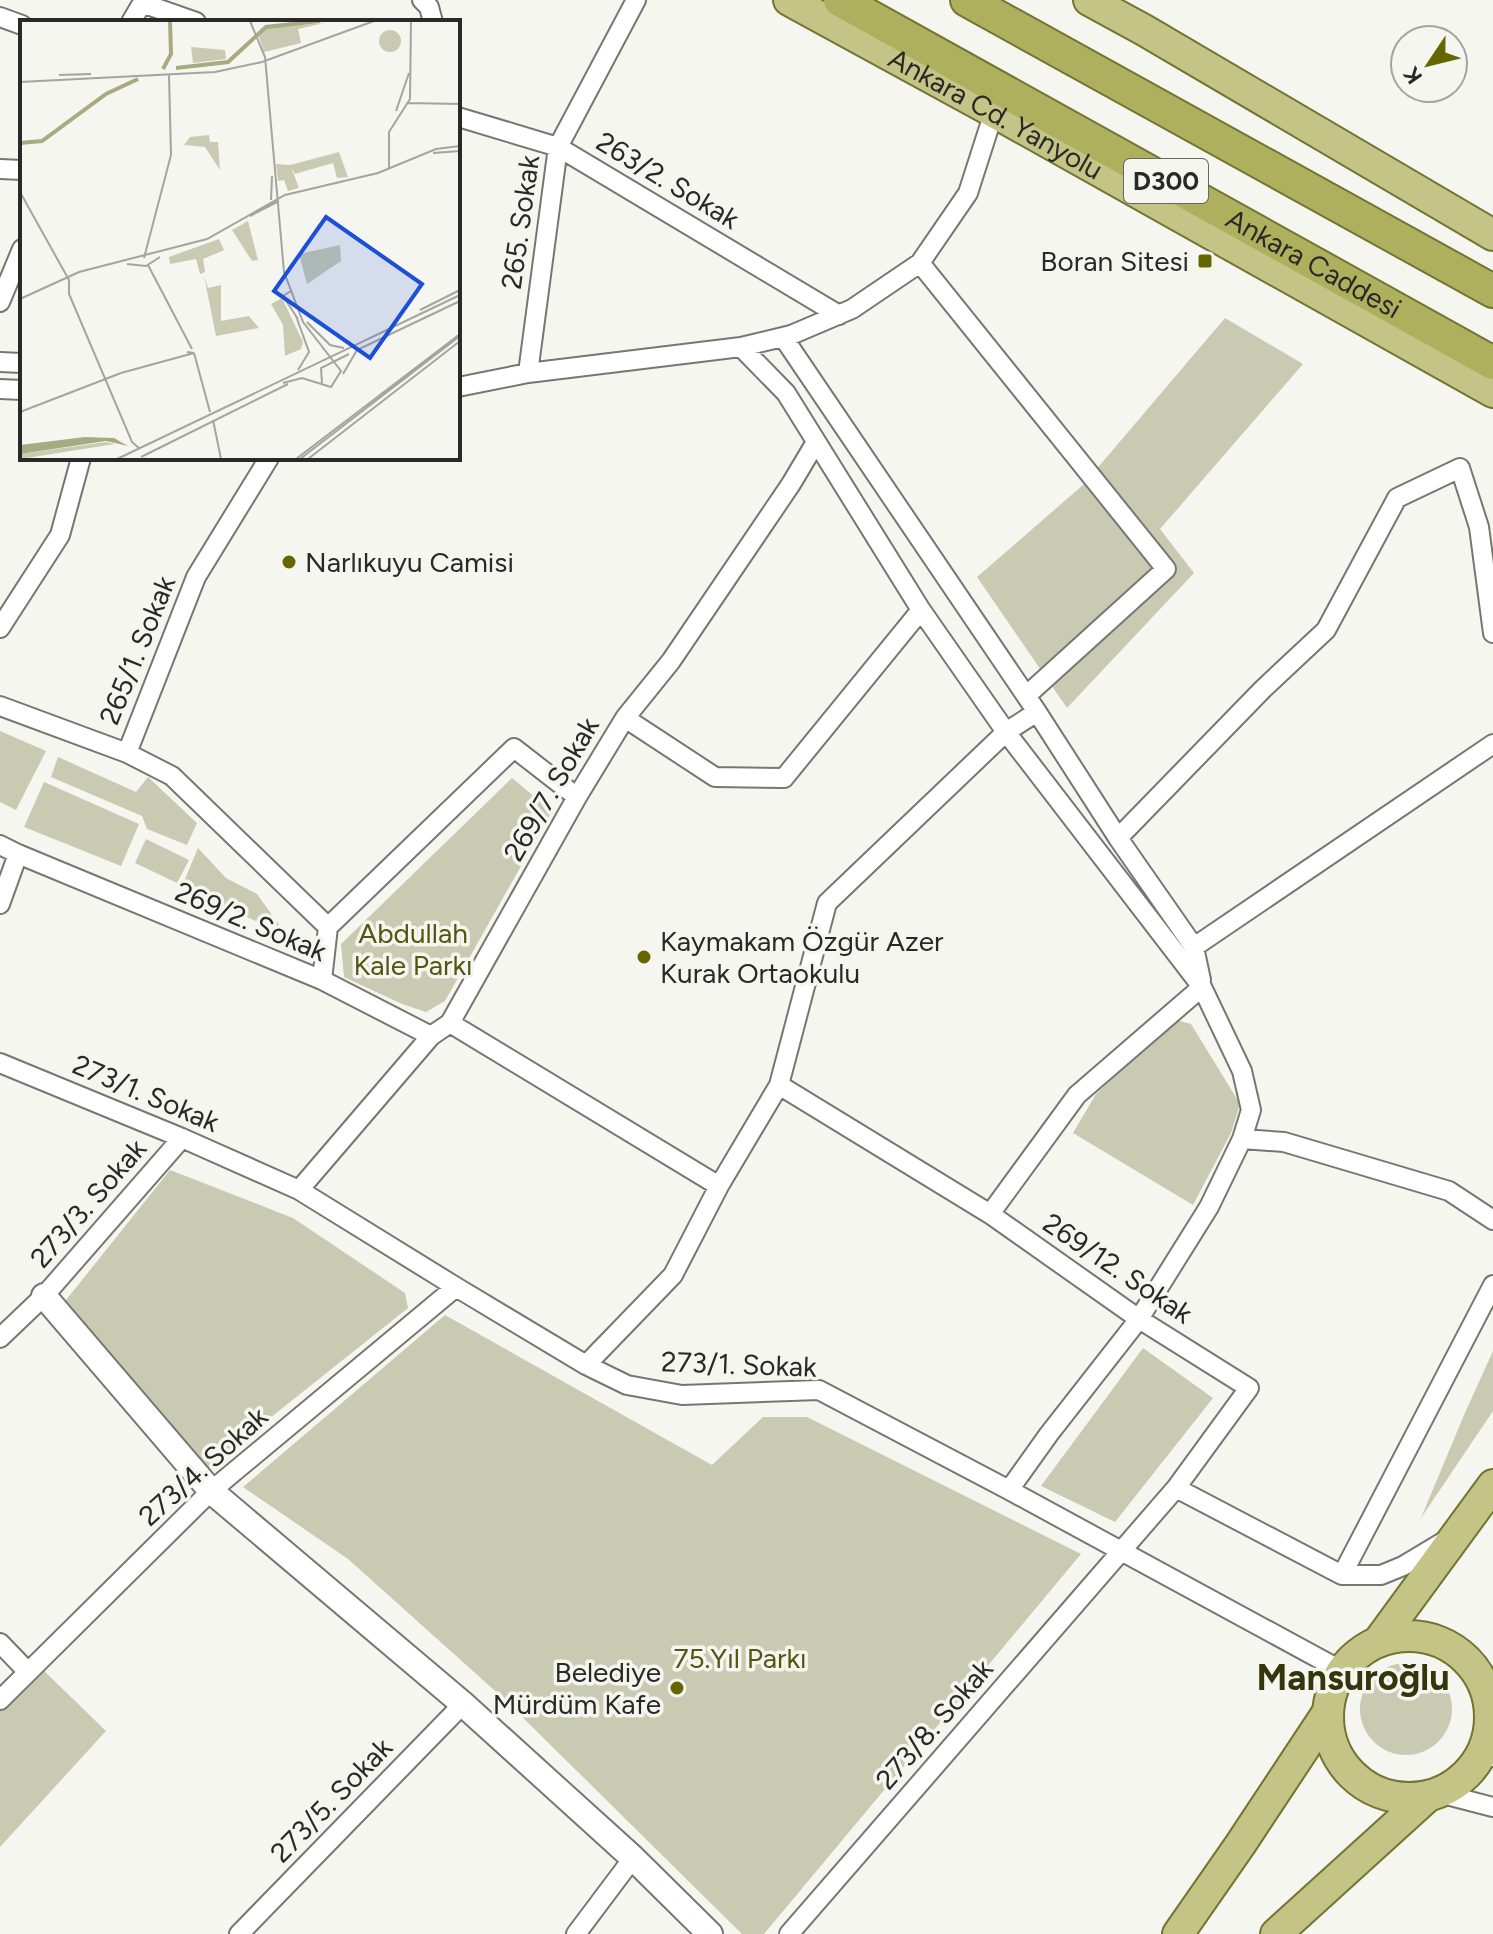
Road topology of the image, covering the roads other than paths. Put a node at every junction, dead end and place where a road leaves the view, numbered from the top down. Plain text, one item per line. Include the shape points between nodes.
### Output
1 (422, 0) edge
2 (636, 0) edge
3 (789, 0) edge
4 (840, 0) edge
5 (967, 0) edge
6 (1089, 0) edge
7 (143, 1) edge
8 (0, 17) edge
9 (132, 20) edge
10 (191, 20) edge
11 (432, 20) edge
12 (20, 24) edge
13 (994, 112) junction
14 (460, 118) edge
15 (558, 147) junction
16 (0, 169) edge
17 (20, 170) edge
18 (1493, 235) edge
19 (20, 254) edge
20 (920, 263) junction
21 (1493, 291) edge
22 (0, 302) edge
23 (839, 315) junction
24 (783, 337) junction
25 (741, 347) junction
26 (0, 362) edge
27 (20, 363) edge
28 (1493, 363) edge
29 (528, 373) junction
30 (460, 387) edge
31 (0, 389) edge
32 (20, 390) edge
33 (1493, 392) edge
34 (816, 442) junction
35 (80, 460) edge
36 (268, 460) edge
37 (921, 610) junction
38 (0, 628) edge
39 (1493, 633) edge
40 (1026, 696) junction
41 (0, 706) edge
42 (1037, 712) junction
43 (625, 718) junction
44 (1006, 732) junction
45 (1493, 744) edge
46 (127, 753) junction
47 (577, 797) junction
48 (1118, 838) junction
49 (0, 845) edge
50 (18, 854) junction
51 (0, 904) edge
52 (328, 927) junction
53 (1194, 947) junction
54 (322, 980) junction
55 (1202, 987) junction
56 (450, 1023) junction
57 (431, 1036) junction
58 (0, 1063) edge
59 (779, 1085) junction
60 (182, 1138) junction
61 (1242, 1139) junction
62 (719, 1186) junction
63 (299, 1190) junction
64 (990, 1214) junction
65 (1493, 1220) edge
66 (1493, 1285) edge
67 (456, 1287) junction
68 (44, 1296) junction
69 (1139, 1319) junction
70 (0, 1338) edge
71 (586, 1365) junction
72 (1493, 1485) edge
73 (1176, 1488) junction
74 (1009, 1490) junction
75 (211, 1491) junction
76 (1456, 1535) junction
77 (1121, 1551) junction
78 (1342, 1575) junction
79 (1378, 1642) junction
80 (0, 1643) edge
81 (1342, 1671) junction
82 (28, 1672) junction
83 (0, 1700) edge
84 (463, 1704) junction
85 (1492, 1711) edge
86 (1328, 1712) junction
87 (1489, 1753) edge
88 (1433, 1795) junction
89 (1493, 1807) edge
90 (633, 1858) junction
91 (239, 1934) edge
92 (576, 1934) edge
93 (710, 1934) edge
94 (789, 1934) edge
95 (1178, 1934) edge
96 (1276, 1934) edge

1 - 11 street
2 - 15 street, 265. Sokak
3 - 13 main road, Ankara Cd. Yanyolu
4 - 28 highway, Ankara Caddesi / D300
5 - 21 highway, D300
6 - 18 main road
7 - 9 street
7 - 10 street
8 - 12 street
13 - 20 street via 968,193
13 - 33 main road, Ankara Cd. Yanyolu
14 - 15 street, 263/2. Sokak
15 - 23 street, 263/2. Sokak
15 - 29 street, 265. Sokak
16 - 17 street
19 - 22 street
20 - 23 street
20 - 40 street via 1166,569
23 - 24 street
24 - 25 street
24 - 40 street
25 - 29 street
25 - 34 street via 786,393
26 - 27 street
29 - 30 street
31 - 32 street
34 - 37 street
34 - 43 street via 671,661
35 - 38 street via 60,535
36 - 46 street, 265/1. Sokak via 196,577
37 - 43 street, 269/7. Sokak via 784,778 715,777
37 - 44 street
39 - 48 street via 1479,527 1460,468 1397,498 1326,630
40 - 42 street
41 - 46 street
42 - 44 street
42 - 48 street
43 - 47 street, 269/7. Sokak
44 - 55 street
44 - 59 street via 827,903
45 - 53 street
46 - 52 street, 265/1. Sokak via 172,776
47 - 52 street via 514,748
47 - 56 street, 269/7. Sokak
48 - 53 street
49 - 50 street, 269/2. Sokak
50 - 51 street
50 - 54 street, 269/2. Sokak
52 - 54 street
53 - 55 street
54 - 57 street, 269/2. Sokak
55 - 61 street via 1242,1071 1251,1110
55 - 64 street via 1077,1095
56 - 57 street
56 - 62 street
57 - 63 street
58 - 60 street, 273/1. Sokak
59 - 62 street
59 - 64 street, 269/12. Sokak
60 - 63 street, 273/1. Sokak
60 - 68 street, 273/3. Sokak
61 - 65 street via 1284,1142 1449,1191
61 - 69 street via 1209,1207
62 - 71 street via 673,1275
63 - 67 street, 273/1. Sokak
64 - 69 street, 269/12. Sokak
66 - 78 street
67 - 71 street, 273/1. Sokak
67 - 75 street, 273/4. Sokak
68 - 70 street, 273/3. Sokak
68 - 75 street
69 - 73 street, 269/12. Sokak via 1249,1388
69 - 74 street
71 - 74 street, 273/1. Sokak via 627,1385 682,1395 819,1390
72 - 76 main road
73 - 77 street, 269/12. Sokak
73 - 78 street
74 - 77 street, 273/1. Sokak
75 - 82 street, 273/4. Sokak
75 - 84 street
76 - 78 street via 1381,1575
76 - 79 main road
77 - 81 street, 273/1. Sokak
77 - 94 street, 273/8. Sokak
79 - 81 main road
79 - 85 main road via 1422,1636 1444,1643 1477,1672
80 - 82 street
81 - 86 main road
82 - 83 street, 273/4. Sokak
84 - 90 street
84 - 91 street, 273/5. Sokak
85 - 87 main road
86 - 88 main road via 1330,1735 1353,1775 1392,1796 1417,1800
86 - 95 main road
87 - 88 main road via 1457,1783
88 - 89 street
88 - 96 main road
90 - 92 street
90 - 93 street

